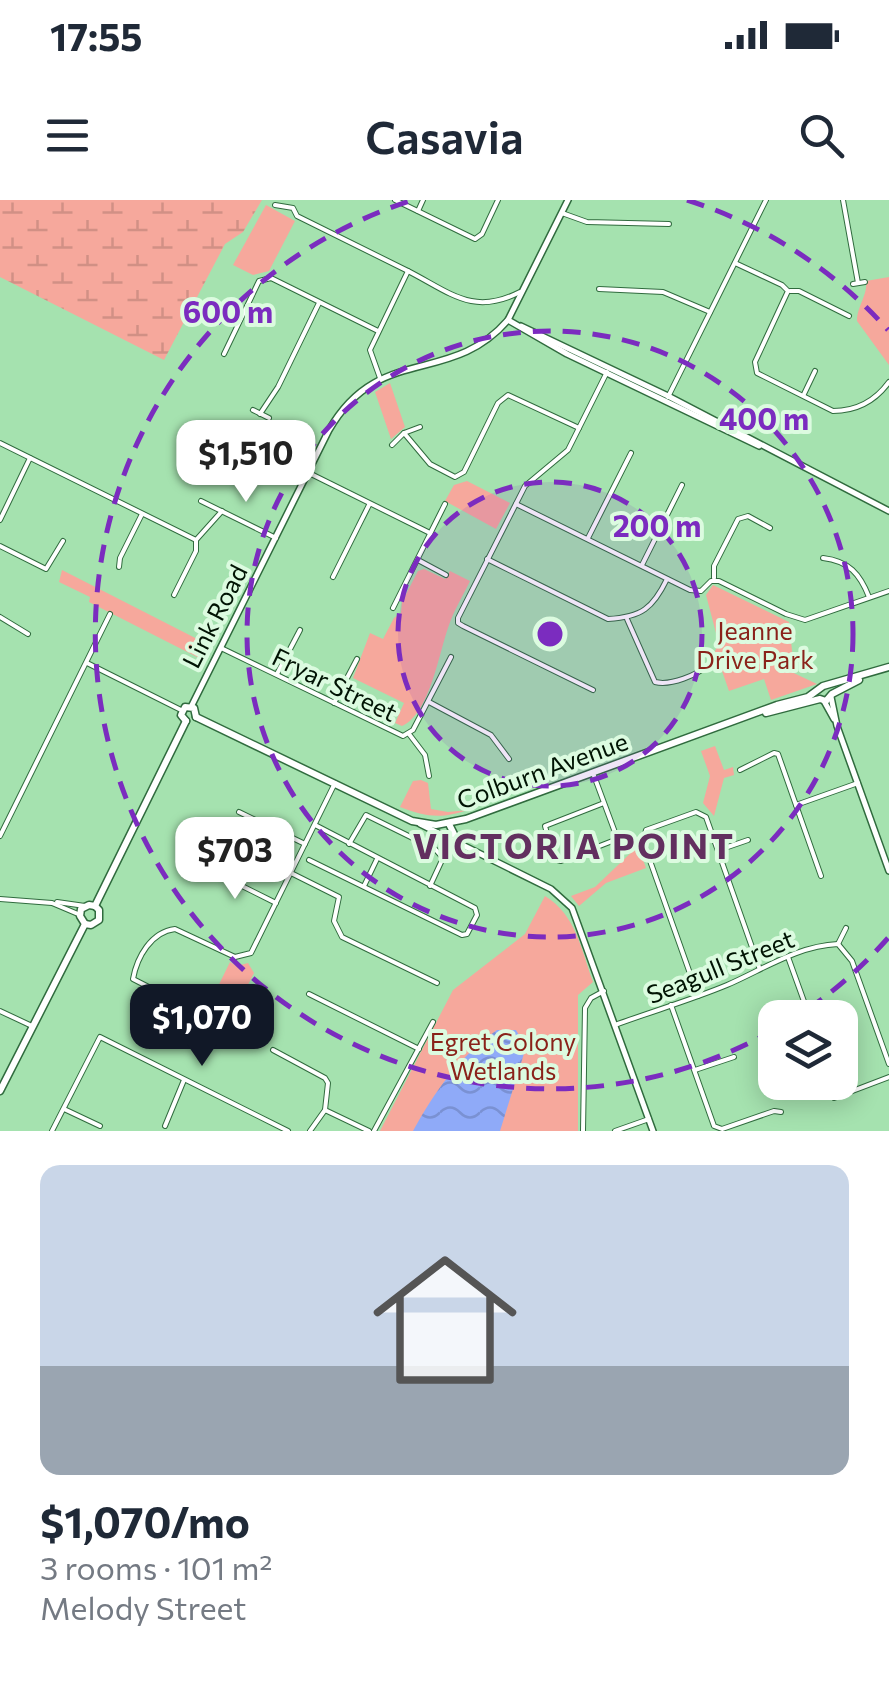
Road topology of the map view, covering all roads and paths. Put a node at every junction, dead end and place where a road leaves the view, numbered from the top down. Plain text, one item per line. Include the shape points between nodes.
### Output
1 (298, 200) edge
2 (395, 200) edge
3 (423, 200) edge
4 (498, 200) edge
5 (568, 200) edge
6 (764, 200) edge
7 (843, 200) edge
8 (275, 205) dead end
9 (293, 208) junction
10 (418, 212) junction
11 (562, 213) junction
12 (669, 224) dead end
13 (735, 263) junction
14 (408, 271) junction
15 (859, 283) dead end
16 (599, 289) dead end
17 (788, 291) junction
18 (520, 292) junction
19 (320, 302) junction
20 (710, 312) junction
21 (849, 316) dead end
22 (508, 320) junction
23 (378, 331) junction
24 (224, 354) dead end
25 (608, 370) junction
26 (815, 372) dead end
27 (380, 378) junction
28 (889, 382) edge
29 (803, 396) junction
30 (666, 399) junction
31 (252, 410) dead end
32 (260, 414) junction
33 (269, 418) dead end
34 (420, 428) dead end
35 (580, 428) junction
36 (404, 434) junction
37 (0, 442) edge
38 (392, 445) dead end
39 (631, 453) dead end
40 (30, 458) junction
41 (308, 472) junction
42 (682, 485) dead end
43 (202, 501) dead end
44 (370, 504) junction
45 (445, 504) dead end
46 (516, 504) junction
47 (889, 511) edge
48 (222, 512) junction
49 (142, 514) junction
50 (0, 520) edge
51 (770, 528) dead end
52 (430, 533) junction
53 (276, 538) junction
54 (588, 538) junction
55 (196, 540) junction
56 (63, 542) dead end
57 (0, 546) edge
58 (823, 558) dead end
59 (488, 559) junction
60 (418, 560) junction
61 (642, 566) junction
62 (119, 567) dead end
63 (446, 575) dead end
64 (333, 577) dead end
65 (667, 579) junction
66 (714, 580) junction
67 (889, 592) edge
68 (174, 595) dead end
69 (870, 598) junction
70 (393, 608) dead end
71 (110, 614) dead end
72 (626, 617) junction
73 (0, 618) edge
74 (300, 630) dead end
75 (28, 634) dead end
76 (221, 648) junction
77 (451, 657) dead end
78 (357, 659) dead end
79 (87, 663) junction
80 (710, 664) dead end
81 (889, 667) edge
82 (278, 674) junction
83 (593, 690) dead end
84 (826, 695) junction
85 (427, 701) junction
86 (334, 703) junction
87 (191, 706) junction
88 (182, 710) junction
89 (196, 718) junction
90 (186, 722) junction
91 (409, 734) junction
92 (508, 759) dead end
93 (740, 770) dead end
94 (593, 773) junction
95 (429, 776) dead end
96 (335, 784) junction
97 (858, 784) junction
98 (604, 803) junction
99 (796, 805) junction
100 (239, 812) dead end
101 (419, 823) junction
102 (448, 824) junction
103 (315, 825) junction
104 (0, 836) edge
105 (748, 840) dead end
106 (305, 844) junction
107 (349, 844) junction
108 (459, 844) junction
109 (718, 851) junction
110 (377, 859) junction
111 (310, 860) dead end
112 (210, 870) dead end
113 (889, 870) edge
114 (291, 873) junction
115 (821, 876) dead end
116 (364, 886) junction
117 (430, 886) junction
118 (0, 899) edge
119 (52, 903) junction
120 (276, 903) junction
121 (85, 906) junction
122 (95, 906) junction
123 (80, 916) junction
124 (85, 924) junction
125 (846, 928) dead end
126 (838, 944) junction
127 (788, 956) junction
128 (759, 967) junction
129 (437, 983) dead end
130 (604, 992) junction
131 (309, 994) dead end
132 (698, 996) junction
133 (804, 1000) edge
134 (671, 1005) junction
135 (0, 1011) edge
136 (216, 1021) dead end
137 (433, 1022) dead end
138 (616, 1024) junction
139 (32, 1027) junction
140 (419, 1049) junction
141 (273, 1050) dead end
142 (734, 1058) dead end
143 (889, 1064) edge
144 (693, 1070) junction
145 (889, 1077) edge
146 (184, 1079) junction
147 (858, 1089) edge
148 (0, 1092) edge
149 (64, 1110) junction
150 (325, 1110) junction
151 (782, 1112) dead end
152 (649, 1118) junction
153 (742, 1122) junction
154 (100, 1126) dead end
155 (165, 1126) dead end
156 (52, 1131) edge
157 (288, 1131) edge
158 (310, 1131) edge
159 (372, 1131) edge
160 (582, 1131) edge
161 (614, 1131) edge
162 (653, 1131) edge
163 (746, 1131) edge

1 - 9 street
2 - 10 street
3 - 10 street
4 - 10 street via 475,239
5 - 11 street
6 - 13 street
7 - 15 street
8 - 9 street
9 - 14 street via 297,216
11 - 12 street via 587,222
11 - 18 street
13 - 17 street
13 - 20 street
14 - 18 street via 474,304 495,304
14 - 23 street
16 - 20 street via 663,292
17 - 21 street
17 - 29 street via 754,368
18 - 22 street
19 - 23 street
19 - 24 street via 271,278 260,281
19 - 32 street
20 - 30 street
22 - 25 street
22 - 27 street, Link Road via 468,353
23 - 27 street via 370,350
25 - 30 street
25 - 35 street
26 - 29 street
27 - 41 street, Link Road via 344,408
28 - 29 street via 872,401 842,411
30 - 47 street
31 - 32 street
32 - 33 street
34 - 36 street
35 - 36 street via 508,395 455,477 430,464
35 - 46 street via 568,450 524,486
36 - 38 street
37 - 40 street
39 - 54 street
40 - 49 street
40 - 50 street
41 - 44 street
41 - 53 street, Link Road
42 - 61 street
43 - 48 street
44 - 52 street
44 - 64 street
45 - 52 street
46 - 54 street
46 - 59 street
48 - 53 street
48 - 55 street
49 - 55 street
49 - 62 street
51 - 66 street via 748,516 738,519 714,566
52 - 60 street
53 - 76 street, Link Road
54 - 61 street
55 - 68 street
56 - 57 street via 49,568
58 - 69 street via 858,572
59 - 72 street via 608,619
59 - 83 street via 458,623
60 - 63 street
60 - 70 street
61 - 65 street
65 - 66 street via 696,592
65 - 72 street via 652,606
66 - 69 street via 805,620
67 - 69 street
71 - 79 street
72 - 80 street via 655,682 666,684
73 - 75 street
74 - 82 street
76 - 82 street, Fryar Street
76 - 87 street, Link Road
77 - 85 street, Fryar Street
78 - 86 street
79 - 88 street
79 - 104 street
81 - 84 main road, Colburn Avenue
82 - 86 street, Fryar Street
84 - 94 main road, Colburn Avenue via 777,704
84 - 97 street
85 - 91 street, Fryar Street
85 - 92 street via 491,734
86 - 91 street, Fryar Street
87 - 88 main road
87 - 89 main road
88 - 90 main road
89 - 90 main road
89 - 96 main road, Colburn Avenue
90 - 122 main road
91 - 95 street via 425,755
93 - 99 street via 778,754
94 - 98 street
94 - 102 main road, Colburn Avenue
96 - 101 main road, Colburn Avenue
96 - 103 street
97 - 99 street
97 - 113 street
98 - 98 street via 615,840 554,858 545,826
99 - 115 street
100 - 106 street
101 - 102 main road, Colburn Avenue
101 - 108 street
102 - 108 main road
103 - 106 street
103 - 107 street
105 - 109 street
106 - 114 street
107 - 110 street
107 - 117 street via 366,815 434,848 443,858
108 - 130 street via 567,902
109 - 128 street
109 - 132 street via 706,816 696,812 642,835
110 - 116 street
110 - 117 street
111 - 116 street
112 - 120 street
114 - 120 street
114 - 129 street via 339,897 334,921 342,937
116 - 117 street via 467,934 475,908
118 - 119 street
119 - 121 street
119 - 123 street
120 - 136 street via 246,956 235,957 182,930 149,942 134,979
121 - 122 main road
121 - 123 main road
122 - 124 main road via 99,920
123 - 124 main road
124 - 139 main road
125 - 126 street
126 - 127 street, Seagull Street
126 - 143 street via 852,960
127 - 128 street, Seagull Street
127 - 133 street
128 - 132 street, Seagull Street
130 - 138 street
130 - 160 street via 586,1008
131 - 140 street
132 - 134 street, Seagull Street
134 - 138 street, Seagull Street
134 - 144 street
135 - 139 street
137 - 140 street
138 - 152 street
139 - 148 main road
140 - 159 street
141 - 150 street via 325,1078
142 - 144 street
144 - 153 street via 718,1128
145 - 147 street
146 - 149 street via 100,1037
146 - 155 street
146 - 157 street
149 - 154 street
149 - 156 street
150 - 158 street
150 - 159 street
151 - 153 street
152 - 161 street
152 - 162 street
153 - 163 street

